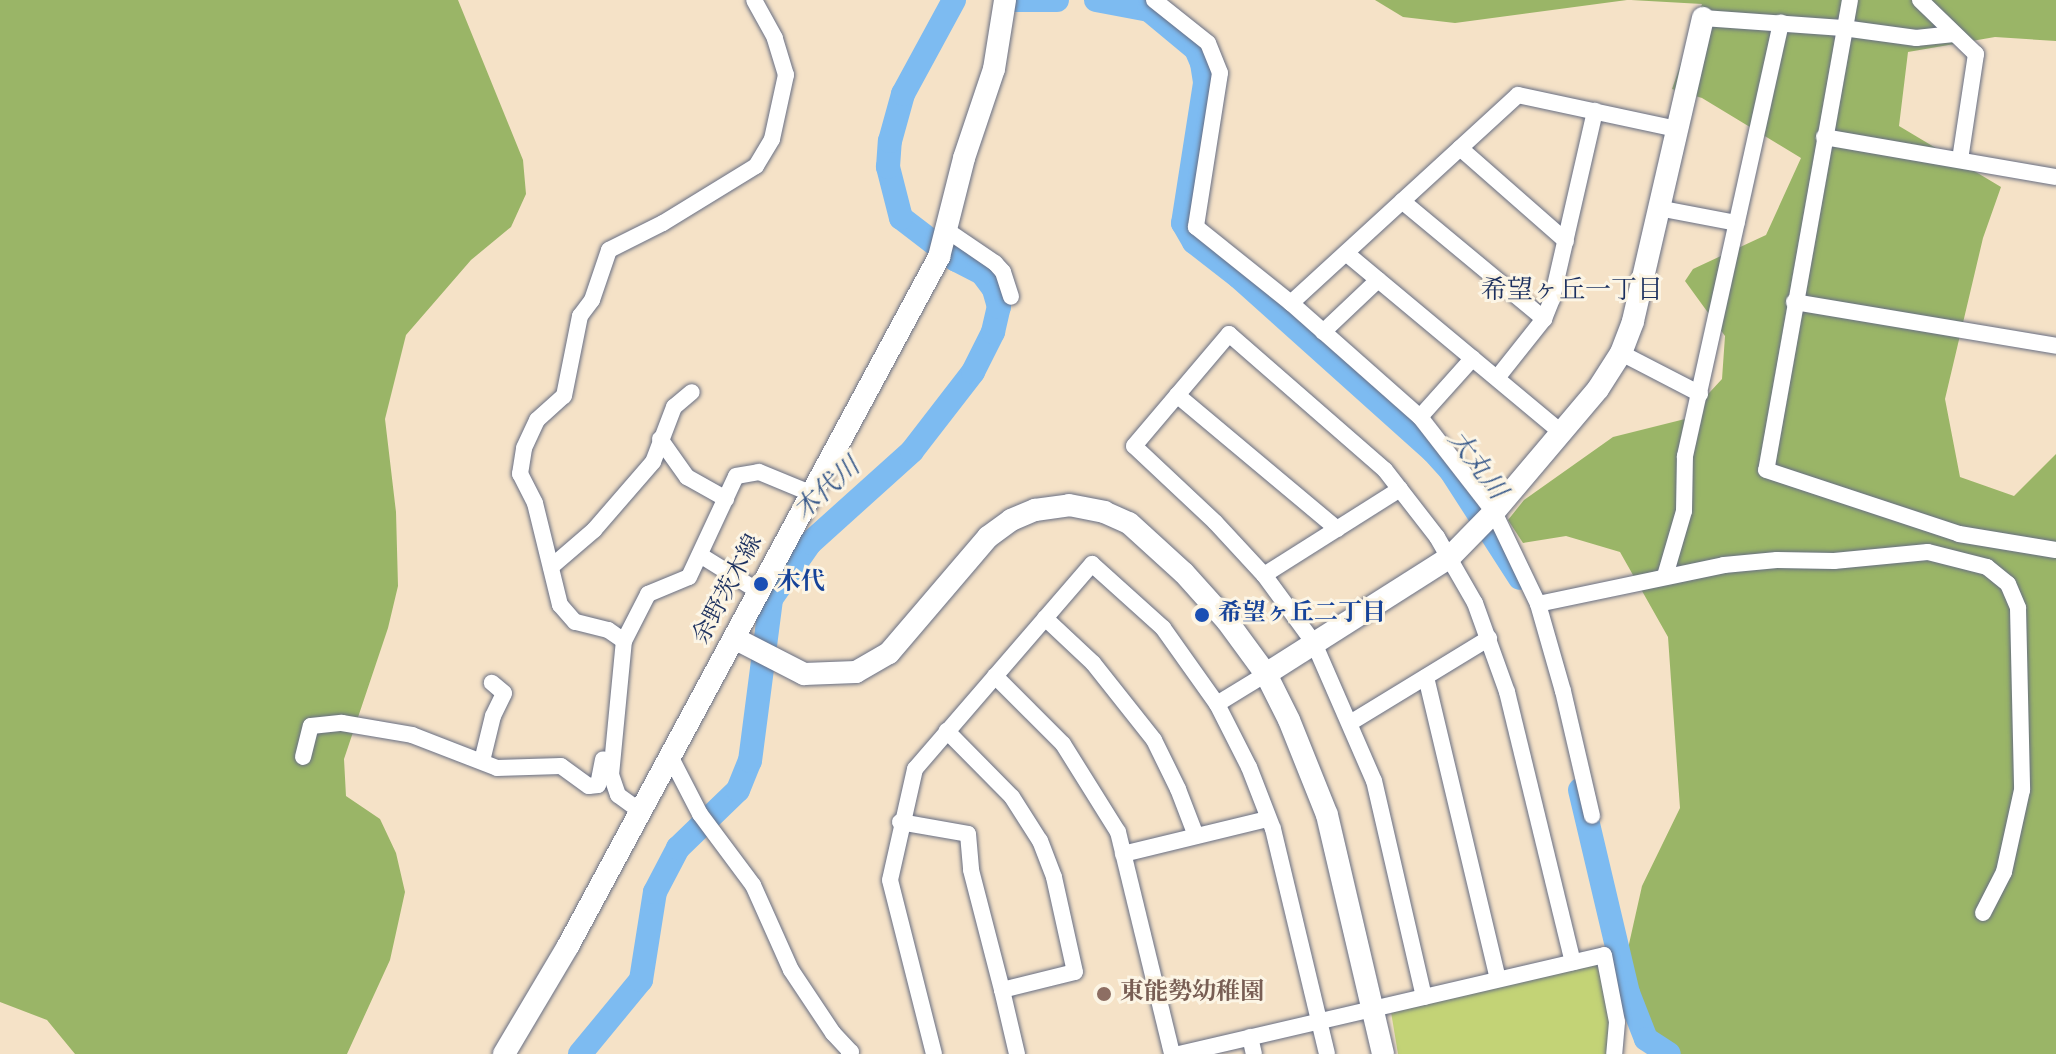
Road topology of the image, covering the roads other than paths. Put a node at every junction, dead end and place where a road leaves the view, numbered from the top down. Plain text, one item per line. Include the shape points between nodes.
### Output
1 (754, 0) edge
2 (1154, 0) edge
3 (1850, 0) edge
4 (1920, 0) edge
5 (1005, 2) edge
6 (1703, 18) joint
7 (1781, 23) junction
8 (1843, 28) junction
9 (1954, 34) junction
10 (1595, 111) junction
11 (1676, 129) junction
12 (1824, 137) junction
13 (1460, 148) junction
14 (1960, 160) junction
15 (2056, 177) edge
16 (1402, 201) junction
17 (1658, 208) junction
18 (1737, 223) junction
19 (1566, 241) junction
20 (944, 242) junction
21 (1346, 253) junction
22 (1378, 280) junction
23 (1011, 297) dead end
24 (1794, 302) junction
25 (1291, 303) junction
26 (1544, 319) junction
27 (1323, 332) junction
28 (2056, 346) edge
29 (1621, 353) junction
30 (1473, 358) junction
31 (1497, 378) junction
32 (692, 392) dead end
33 (1700, 394) junction
34 (1177, 395) junction
35 (1420, 417) junction
36 (1561, 432) junction
37 (660, 439) junction
38 (1400, 489) junction
39 (810, 493) junction
40 (726, 499) junction
41 (1488, 519) junction
42 (1337, 529) junction
43 (2056, 550) edge
44 (700, 555) junction
45 (1449, 558) junction
46 (551, 567) junction
47 (1264, 575) junction
48 (1665, 576) junction
49 (758, 591) junction
50 (1538, 604) junction
51 (1045, 618) junction
52 (1489, 638) junction
53 (738, 640) junction
54 (624, 641) junction
55 (1314, 643) junction
56 (1266, 674) junction
57 (995, 676) junction
58 (1426, 677) junction
59 (492, 683) dead end
60 (1217, 704) junction
61 (1350, 723) junction
62 (947, 731) junction
63 (613, 735) junction
64 (669, 754) junction
65 (303, 757) dead end
66 (482, 761) junction
67 (640, 811) junction
68 (1592, 816) dead end
69 (1268, 819) junction
70 (900, 822) junction
71 (1196, 836) junction
72 (1123, 854) junction
73 (1983, 913) dead end
74 (1573, 962) junction
75 (1498, 979) junction
76 (1002, 990) junction
77 (1424, 997) junction
78 (1373, 1009) junction
79 (1319, 1021) junction
80 (1252, 1046) edge
81 (504, 1054) edge
82 (849, 1054) edge
83 (934, 1054) edge
84 (1017, 1054) edge
85 (1172, 1054) edge
86 (1179, 1054) edge
87 (1327, 1054) edge
88 (1383, 1054) edge
89 (1614, 1054) edge

1 - 46 street via 775,38 786,75 772,139 756,166 609,250 592,300 580,316 564,396 537,420 524,448 520,474 535,503
2 - 25 street via 1208,43 1220,73 1196,227
3 - 8 street
4 - 9 street
5 - 20 street, 余野茨木線 via 994,69 964,158
6 - 7 street
6 - 11 street
7 - 8 street
7 - 18 street
8 - 9 street via 1916,38
8 - 12 street
9 - 14 street via 1976,54
10 - 11 street
10 - 13 street via 1518,95
10 - 19 street
11 - 17 street
12 - 14 street
12 - 24 street
13 - 16 street
13 - 19 street
14 - 15 street
16 - 21 street
16 - 26 street
17 - 18 street
17 - 29 street
18 - 33 street
19 - 26 street
20 - 23 street via 995,263
20 - 39 street, 余野茨木線
21 - 22 street
21 - 25 street
22 - 27 street
22 - 30 street
24 - 28 street
24 - 43 street via 1766,470 1959,534
25 - 27 street
26 - 31 street
27 - 35 street
29 - 33 street
29 - 36 street
30 - 31 street
30 - 35 street
31 - 36 street
32 - 37 street via 674,407
33 - 48 street via 1685,456 1684,511
34 - 38 street via 1229,334 1385,470
34 - 42 street
34 - 47 street via 1134,446
35 - 41 street
36 - 41 street
37 - 40 street via 687,477
37 - 46 street via 653,462 624,497
38 - 42 street
38 - 45 street
39 - 40 street via 746,471 736,476
39 - 49 street, 余野茨木線
40 - 44 street
41 - 45 street
41 - 50 street
42 - 47 street
44 - 49 street
44 - 54 street via 689,577 648,594
45 - 52 street
45 - 55 street
46 - 54 street via 560,605 575,622 608,630
47 - 55 street
48 - 50 street
48 - 73 street via 1777,560 1834,561 1928,552 1987,567 2008,584 2018,608 2022,790 2004,872
49 - 53 street, 余野茨木線
50 - 68 street
51 - 57 street
51 - 60 street via 1092,564 1163,628
51 - 71 street via 1093,663 1154,740
52 - 58 street
52 - 74 street
53 - 56 street via 804,674 856,672 904,637 988,537 1035,510 1069,505 1129,523 1184,573
53 - 64 street, 余野茨木線
54 - 63 street
55 - 56 street
55 - 61 street
56 - 60 street
56 - 78 street via 1327,815
57 - 62 street
57 - 72 street via 1063,744 1118,832
58 - 61 street
58 - 75 street
59 - 66 street via 504,693
60 - 69 street
61 - 77 street via 1378,796
62 - 70 street via 915,769
62 - 76 street via 1012,797 1040,841 1054,877 1075,972
63 - 66 street via 594,786 561,766 497,768
63 - 67 street via 611,775 618,795
64 - 67 street, 余野茨木線
64 - 82 street via 707,824 753,885 791,970
65 - 66 street via 311,726 342,723 412,735
67 - 81 street, 余野茨木線
69 - 71 street
69 - 79 street
70 - 76 street via 968,834 971,870
70 - 83 street via 890,880
71 - 72 street
72 - 85 street
74 - 75 street
74 - 89 street via 1604,955 1617,1022
75 - 77 street
76 - 84 street
77 - 78 street
78 - 79 street
78 - 88 street
79 - 80 street
79 - 87 street
80 - 86 street

